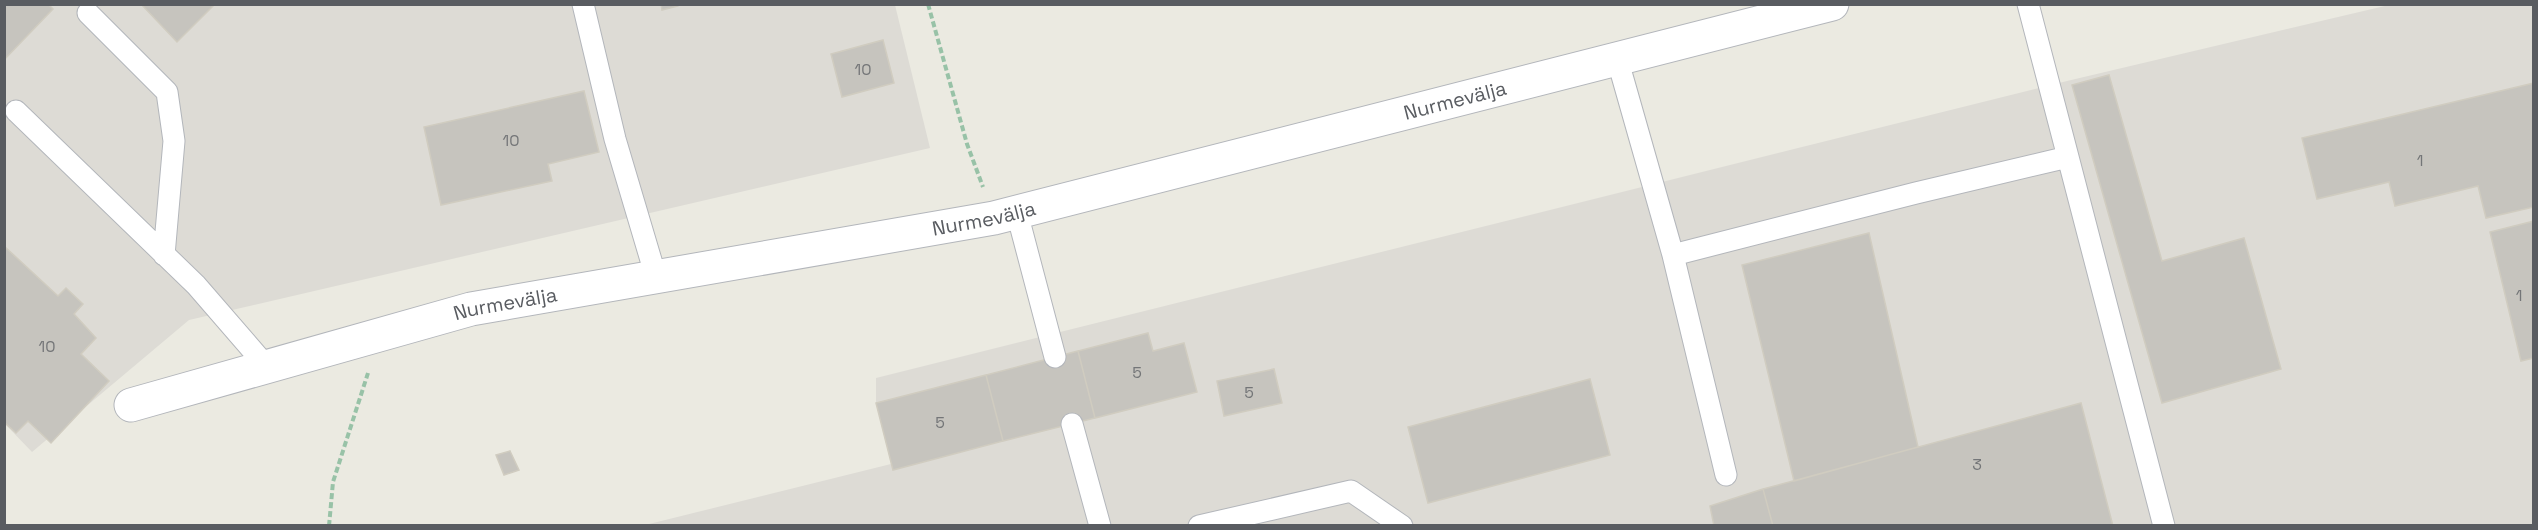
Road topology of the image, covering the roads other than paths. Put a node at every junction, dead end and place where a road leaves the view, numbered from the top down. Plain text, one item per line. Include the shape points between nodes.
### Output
1 (583, 4) edge
2 (1832, 4) edge
3 (2028, 4) edge
4 (88, 13) dead end
5 (1617, 58) junction
6 (16, 111) dead end
7 (2068, 157) junction
8 (1006, 215) junction
9 (164, 255) junction
10 (1673, 255) junction
11 (656, 277) junction
12 (1055, 357) dead end
13 (267, 367) junction
14 (131, 405) dead end
15 (1072, 424) dead end
16 (1726, 475) dead end
17 (1100, 525) edge
18 (1199, 525) edge
19 (1402, 525) edge
20 (2164, 525) edge

1 - 11 lane via 615,139
2 - 5 street, Nurmevälja
3 - 7 lane
4 - 9 lane via 167,92 174,141
5 - 8 street, Nurmevälja
5 - 10 lane
6 - 9 lane
7 - 10 lane
7 - 20 lane
8 - 11 street, Nurmevälja
8 - 12 lane
9 - 13 lane via 196,285
10 - 16 lane
11 - 13 street, Nurmevälja via 471,309
13 - 14 street, Nurmevälja
15 - 17 lane
18 - 19 lane via 1352,491

